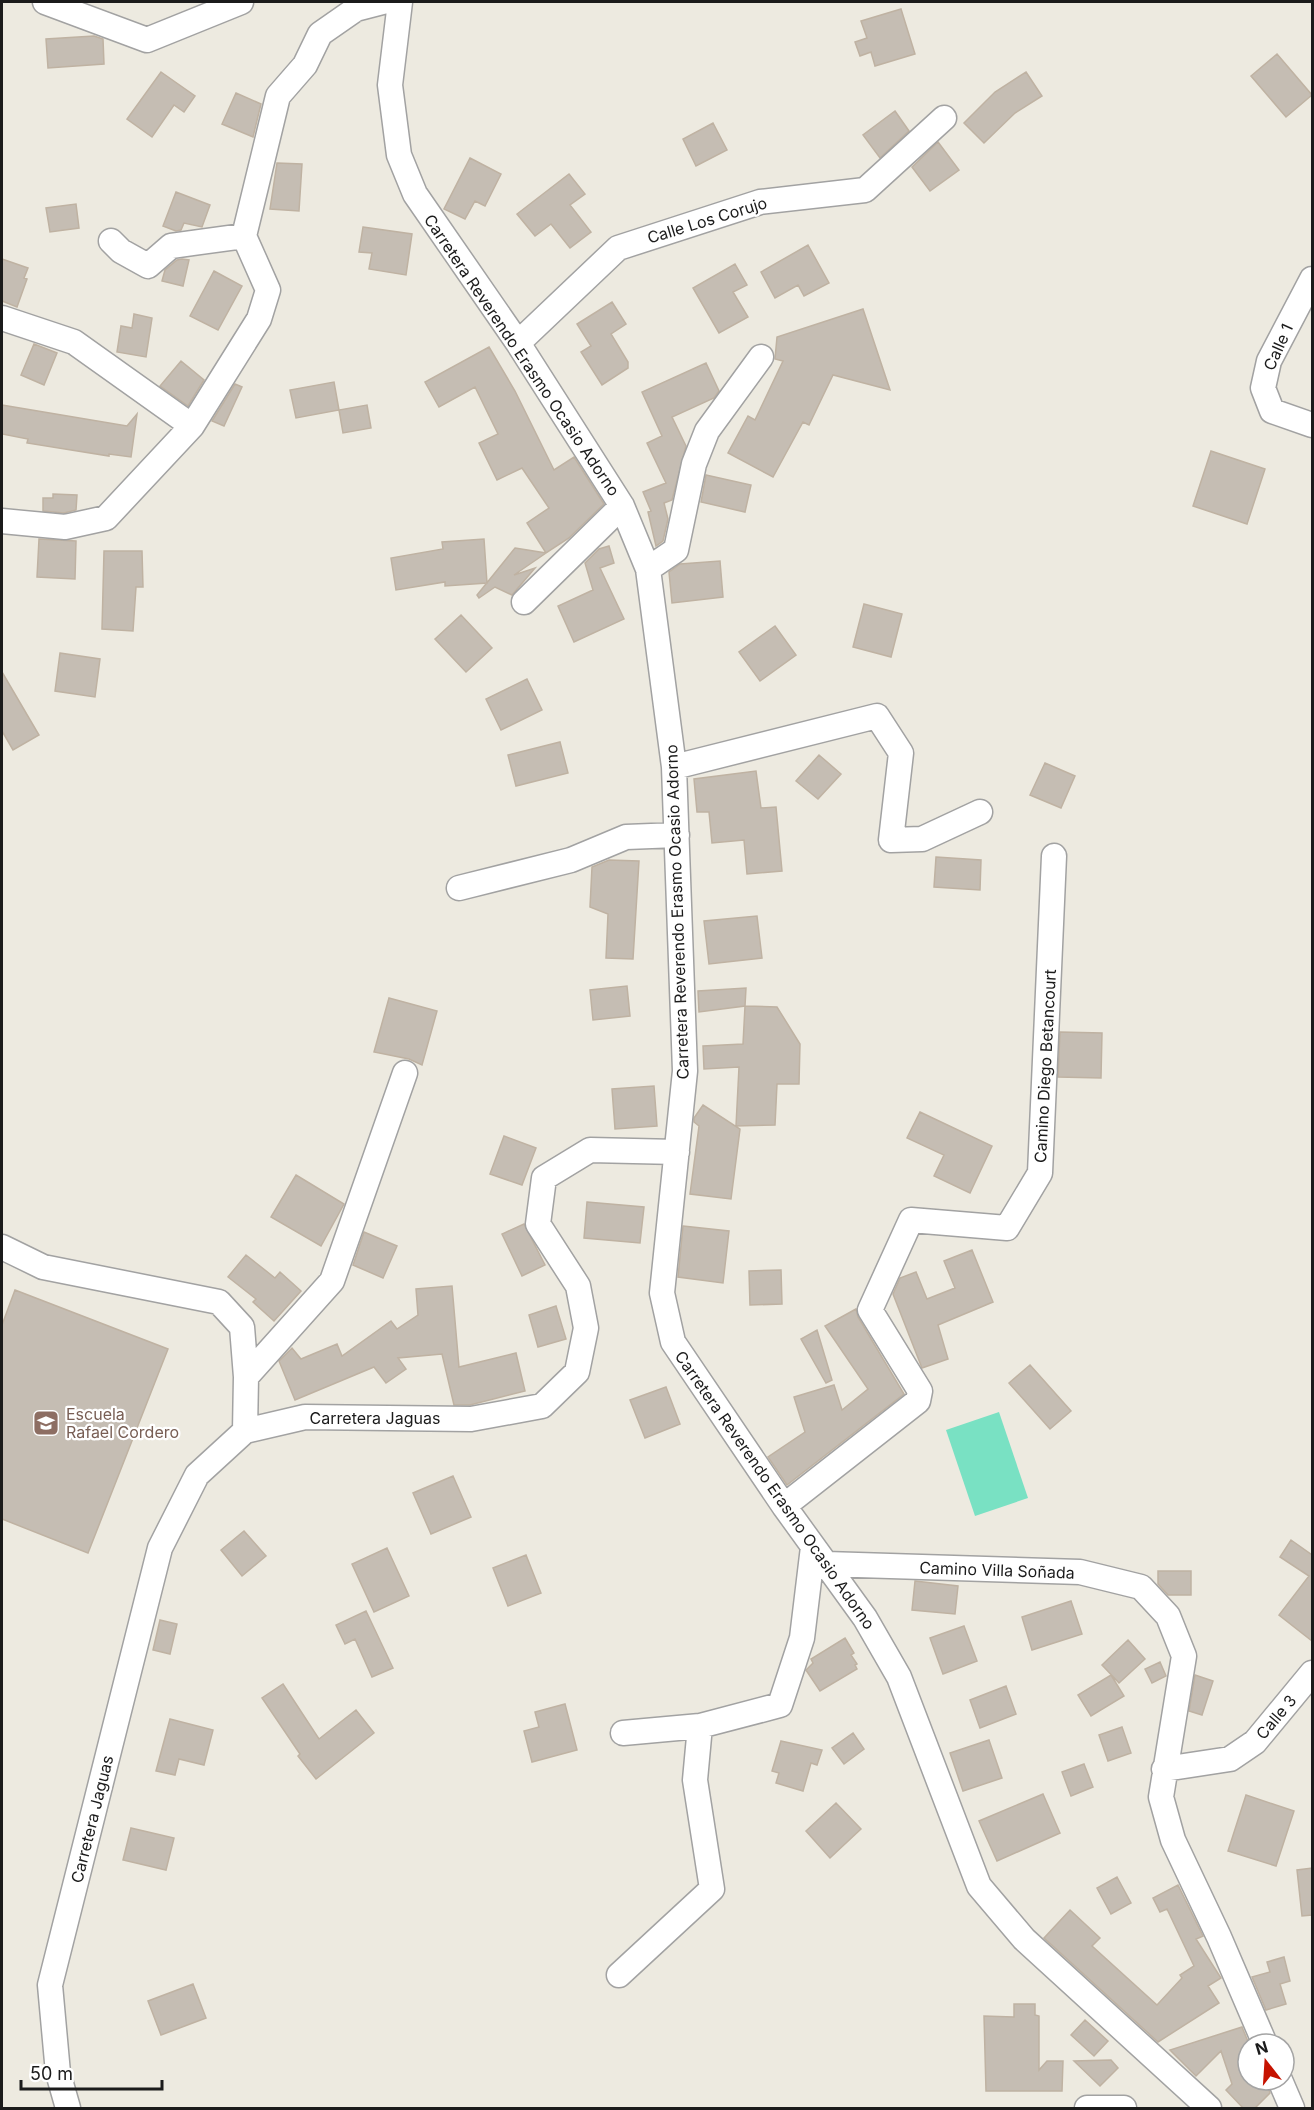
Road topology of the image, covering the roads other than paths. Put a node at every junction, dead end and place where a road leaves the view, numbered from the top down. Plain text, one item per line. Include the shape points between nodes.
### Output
1 (45, 2) edge
2 (241, 2) edge
3 (383, 2) edge
4 (400, 2) edge
5 (944, 118) dead end
6 (244, 236) junction
7 (111, 241) dead end
8 (1312, 279) edge
9 (2, 318) edge
10 (518, 343) junction
11 (761, 357) dead end
12 (1312, 425) edge
13 (192, 426) junction
14 (622, 506) junction
15 (2, 521) edge
16 (648, 569) junction
17 (524, 602) dead end
18 (674, 767) junction
19 (980, 812) dead end
20 (677, 835) junction
21 (1054, 856) dead end
22 (459, 888) dead end
23 (405, 1073) dead end
24 (677, 1152) junction
25 (2, 1247) edge
26 (246, 1377) junction
27 (245, 1431) junction
28 (784, 1506) junction
29 (820, 1556) junction
30 (1312, 1673) edge
31 (700, 1726) junction
32 (623, 1733) dead end
33 (1164, 1769) junction
34 (619, 1975) dead end
35 (1260, 2032) edge
36 (1285, 2092) edge
37 (1206, 2108) edge
38 (68, 2109) edge
39 (1087, 2109) edge
40 (1124, 2109) edge
41 (1292, 2109) edge

1 - 2 street via 147,40
3 - 6 street via 356,9 320,34 305,65 278,96
4 - 10 street, Carretera Reverendo Erasmo Ocasio Adorno via 390,85 399,155 415,194
5 - 10 street, Calle Los Corujo via 865,190 760,201 618,248
6 - 7 street via 171,246 148,266
6 - 13 street via 268,290 258,319
8 - 12 street, Calle 1 via 1269,360 1263,388 1272,411
9 - 13 street via 74,342
10 - 14 street, Carretera Reverendo Erasmo Ocasio Adorno
11 - 16 street via 707,431 694,464 676,550
13 - 15 street via 106,518 65,527
14 - 16 street, Carretera Reverendo Erasmo Ocasio Adorno
14 - 17 street
16 - 18 street, Carretera Reverendo Erasmo Ocasio Adorno
18 - 19 street via 877,716 901,753 891,840 922,839
18 - 20 street, Carretera Reverendo Erasmo Ocasio Adorno
20 - 22 street via 626,837 571,860
20 - 24 street, Carretera Reverendo Erasmo Ocasio Adorno via 685,1071
21 - 28 street, Camino Diego Betancourt via 1040,1173 1007,1228 912,1220 870,1310 920,1391 918,1401
23 - 26 street via 332,1281
24 - 27 street, Carretera Jaguas via 590,1150 544,1178 538,1224 578,1286 586,1328 577,1372 542,1406 471,1419 305,1417
24 - 28 street, Carretera Reverendo Erasmo Ocasio Adorno via 662,1293 673,1342
25 - 26 street via 43,1267 219,1302 242,1327
26 - 27 street
27 - 38 street, Carretera Jaguas via 197,1475 160,1548 50,1985 58,2073
28 - 29 street, Carretera Reverendo Erasmo Ocasio Adorno
29 - 31 street via 802,1638 780,1705
29 - 33 street, Camino Villa Soñada via 1080,1572 1141,1587 1168,1616 1184,1656
29 - 37 street, Carretera Reverendo Erasmo Ocasio Adorno via 865,1618 899,1677 979,1886 1024,1939
30 - 33 street, Calle 3 via 1255,1742 1230,1759
31 - 32 street
31 - 34 street via 695,1780 712,1889
33 - 35 street, Camino Villa Soñada via 1161,1797 1173,1840
36 - 41 street
39 - 40 street

